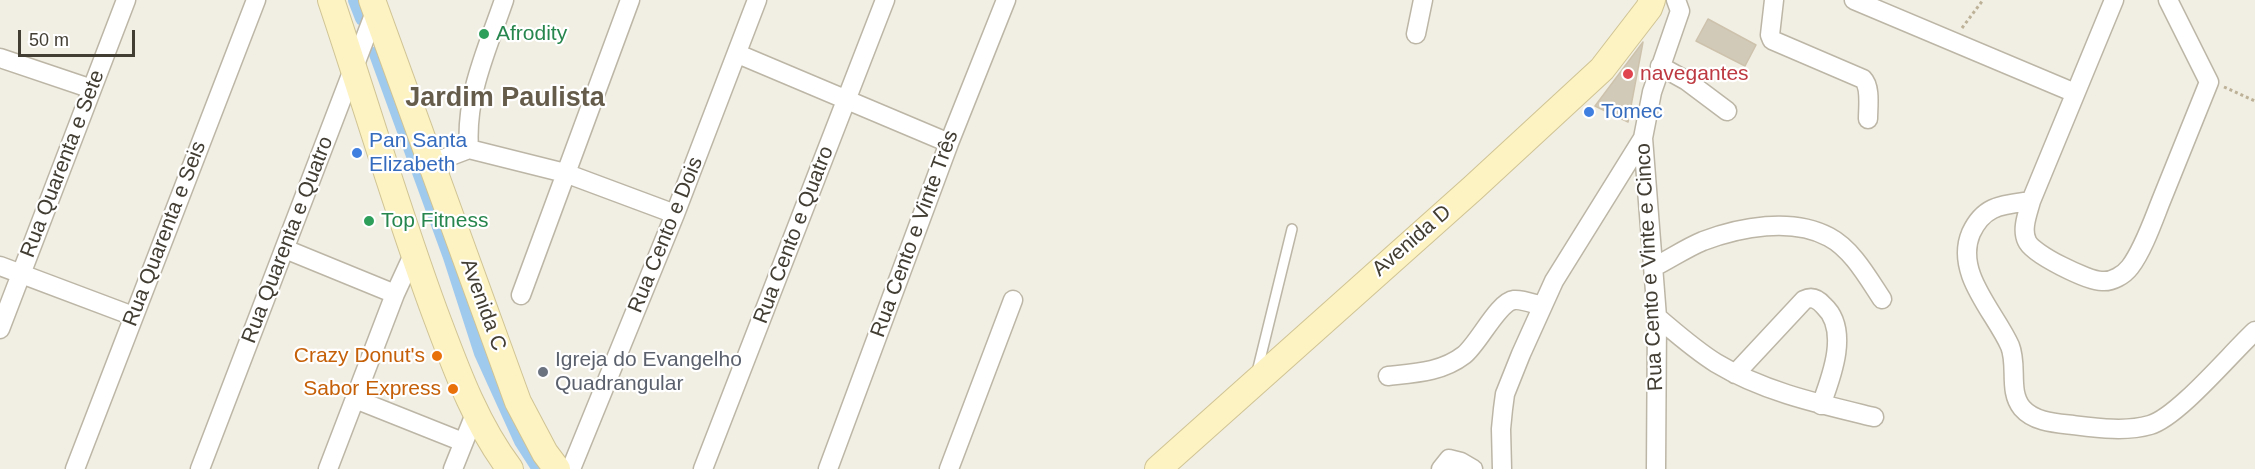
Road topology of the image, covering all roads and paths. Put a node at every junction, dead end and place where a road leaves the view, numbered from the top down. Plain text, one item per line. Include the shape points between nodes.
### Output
1 (126, 0) edge
2 (256, 0) edge
3 (331, 0) edge
4 (504, 0) edge
5 (630, 0) edge
6 (757, 0) edge
7 (885, 0) edge
8 (1006, 0) edge
9 (1423, 0) edge
10 (1652, 0) edge
11 (1676, 0) edge
12 (1774, 0) edge
13 (1983, 0) edge
14 (2114, 0) edge
15 (2168, 0) edge
16 (1857, 1) edge
17 (376, 4) edge
18 (1416, 34) dead end
19 (1951, 41) junction
20 (738, 54) junction
21 (0, 58) edge
22 (1660, 66) junction
23 (353, 67) junction
24 (2209, 82) junction
25 (92, 89) junction
26 (2075, 93) junction
27 (846, 101) junction
28 (2255, 101) edge
29 (1727, 111) dead end
30 (1868, 119) dead end
31 (1643, 138) junction
32 (949, 143) junction
33 (469, 149) junction
34 (432, 163) junction
35 (565, 173) junction
36 (2031, 201) junction
37 (675, 214) junction
38 (1292, 229) dead end
39 (285, 249) junction
40 (413, 255) junction
41 (0, 266) edge
42 (1654, 267) junction
43 (21, 274) junction
44 (395, 294) junction
45 (521, 295) dead end
46 (1882, 299) dead end
47 (1013, 300) dead end
48 (1542, 306) junction
49 (133, 316) junction
50 (1657, 317) junction
51 (0, 329) edge
52 (2255, 331) edge
53 (1735, 374) junction
54 (1388, 376) dead end
55 (1254, 383) junction
56 (355, 399) junction
57 (1821, 405) junction
58 (475, 414) junction
59 (1874, 417) dead end
60 (463, 442) junction
61 (75, 469) edge
62 (200, 469) edge
63 (328, 469) edge
64 (453, 469) edge
65 (510, 469) edge
66 (557, 469) edge
67 (571, 469) edge
68 (703, 469) edge
69 (828, 469) edge
70 (949, 469) edge
71 (1158, 469) edge
72 (1442, 469) edge
73 (1473, 469) edge
74 (1503, 469) edge
75 (1656, 469) edge

1 - 25 street, Rua Quarenta e Sete
2 - 49 street, Rua Quarenta e Seis
3 - 23 main road
4 - 33 street via 469,105
5 - 35 street
6 - 20 street, Rua Cento e Dois
7 - 27 street, Rua Cento e Quatro
8 - 32 street, Rua Cento e Vinte Três
9 - 18 street
10 - 55 main road, Avenida D via 1602,69
11 - 22 street, Rua Cento e Vinte e Cinco via 1680,11
12 - 30 street via 1772,40 1863,79 1868,89
13 - 19 path
14 - 26 street
15 - 24 street
16 - 19 street
17 - 23 street, Rua Quarenta e Quatro
17 - 34 main road, Avenida C
19 - 26 street
20 - 27 street
20 - 37 street, Rua Cento e Dois
21 - 25 street
22 - 29 street
22 - 31 street, Rua Cento e Vinte e Cinco
23 - 39 street, Rua Quarenta e Quatro
23 - 40 main road
24 - 28 path
24 - 36 street via 2150,228 2124,274 2094,280 2058,264 2028,244 2025,224
25 - 43 street, Rua Quarenta e Sete
26 - 36 street
27 - 32 street
27 - 68 street, Rua Cento e Quatro
31 - 42 street, Rua Cento e Vinte e Cinco
31 - 48 street
32 - 69 street, Rua Cento e Vinte Três
33 - 34 street
33 - 35 street
34 - 66 main road, Avenida C via 518,402
35 - 37 street
35 - 45 street
36 - 52 street via 1988,210 1977,220 1968,240 1968,253 1971,276 2011,350 2016,396 2033,417 2088,427 2151,425 2171,414
37 - 67 street, Rua Cento e Dois
38 - 55 lane
39 - 44 street
39 - 62 street, Rua Quarenta e Quatro
40 - 44 street
40 - 58 main road
41 - 43 street
42 - 46 street via 1701,242 1777,225 1828,236 1841,246
42 - 50 street, Rua Cento e Vinte e Cinco
43 - 49 street
43 - 51 street, Rua Quarenta e Sete
44 - 56 street
47 - 70 street
48 - 54 street via 1515,300 1507,303 1478,341 1456,361 1440,369
48 - 74 street via 1505,394 1501,429
49 - 61 street, Rua Quarenta e Seis
50 - 53 street
50 - 75 street, Rua Cento e Vinte e Cinco
53 - 57 street
53 - 57 street via 1811,297 1832,316 1837,339 1832,374
55 - 71 main road, Avenida D
56 - 60 street
56 - 63 street
57 - 59 street
58 - 60 street
58 - 65 main road
60 - 64 street
72 - 73 street via 1449,459

